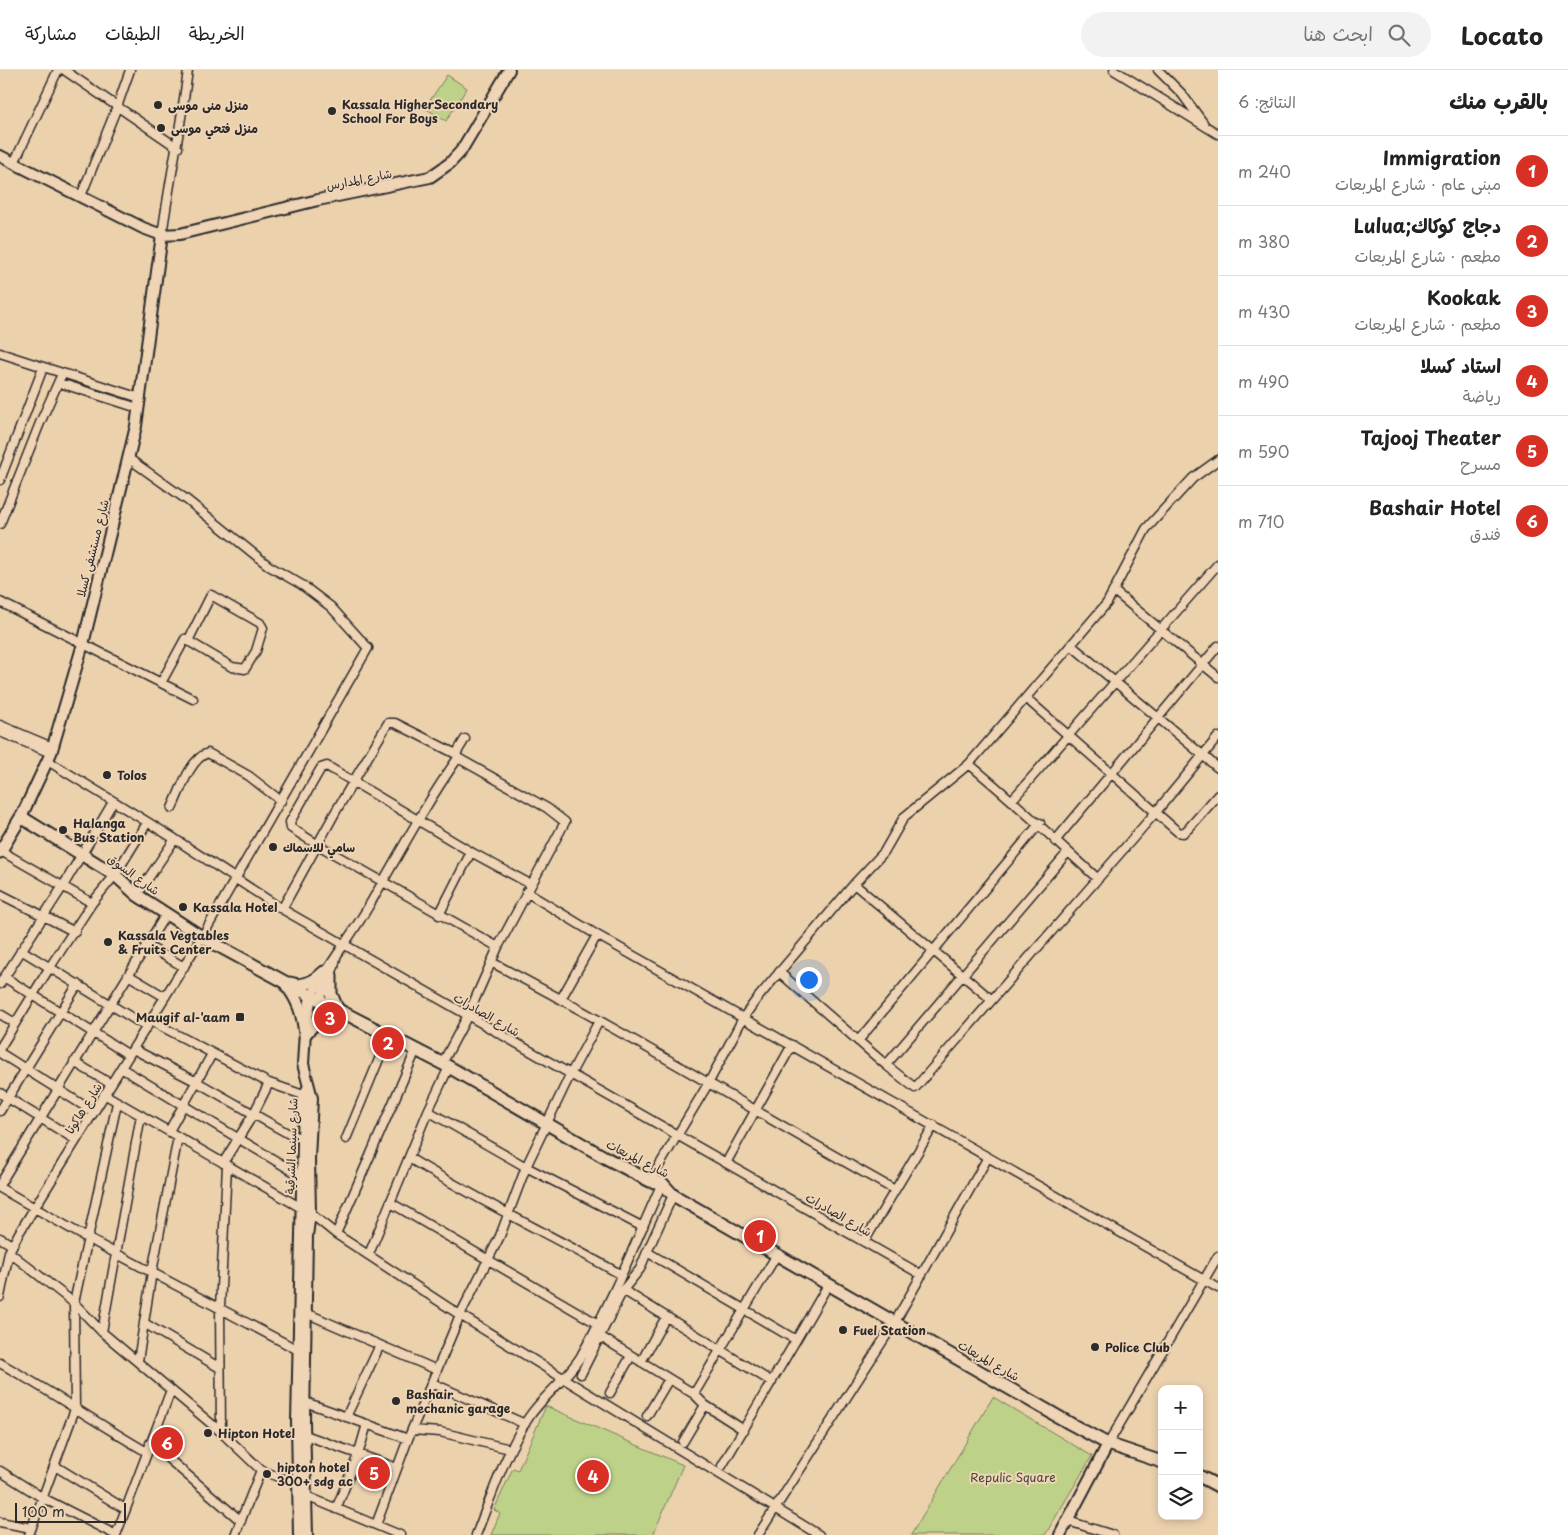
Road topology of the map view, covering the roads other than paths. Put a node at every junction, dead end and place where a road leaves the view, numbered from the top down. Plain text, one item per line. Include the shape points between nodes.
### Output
1 (58, 70) edge
2 (64, 70) edge
3 (130, 70) edge
4 (188, 70) edge
5 (508, 70) edge
6 (1114, 70) edge
7 (1158, 70) edge
8 (117, 106) junction
9 (1206, 127) junction
10 (1218, 134) edge
11 (178, 148) junction
12 (0, 156) edge
13 (14, 163) junction
14 (81, 196) junction
15 (162, 235) junction
16 (0, 353) edge
17 (43, 368) junction
18 (62, 374) junction
19 (60, 383) junction
20 (139, 403) junction
21 (24, 415) junction
22 (40, 423) junction
23 (128, 458) junction
24 (1218, 460) edge
25 (0, 480) edge
26 (0, 524) edge
27 (1218, 564) edge
28 (1114, 591) junction
29 (0, 602) edge
30 (1161, 630) junction
31 (185, 639) junction
32 (83, 644) junction
33 (1072, 645) junction
34 (1218, 646) edge
35 (1203, 664) junction
36 (1218, 677) edge
37 (1116, 682) junction
38 (161, 683) junction
39 (193, 699) dead end
40 (1027, 699) junction
41 (1158, 718) junction
42 (0, 725) edge
43 (0, 732) edge
44 (1069, 736) junction
45 (1218, 737) edge
46 (465, 739) dead end
47 (50, 754) junction
48 (457, 756) junction
49 (1202, 756) junction
50 (969, 764) junction
51 (1218, 768) edge
52 (1111, 773) junction
53 (353, 782) junction
54 (1218, 795) edge
55 (281, 800) junction
56 (1012, 800) junction
57 (113, 802) junction
58 (172, 808) dead end
59 (1156, 812) junction
60 (21, 817) junction
61 (418, 820) junction
62 (147, 824) junction
63 (1040, 824) junction
64 (174, 839) junction
65 (1055, 841) junction
66 (318, 844) junction
67 (1, 847) edge
68 (471, 852) junction
69 (1068, 852) junction
70 (80, 855) junction
71 (115, 875) junction
72 (1098, 878) junction
73 (234, 879) junction
74 (383, 882) junction
75 (530, 884) junction
76 (854, 884) junction
77 (63, 886) junction
78 (526, 892) junction
79 (0, 894) edge
80 (137, 896) junction
81 (92, 903) junction
82 (282, 909) junction
83 (166, 914) junction
84 (45, 915) junction
85 (439, 915) junction
86 (75, 932) junction
87 (597, 935) junction
88 (202, 937) junction
89 (146, 945) junction
90 (344, 945) junction
91 (498, 946) junction
92 (21, 950) junction
93 (934, 950) junction
94 (491, 962) junction
95 (184, 967) junction
96 (50, 968) junction
97 (779, 972) junction
98 (328, 974) junction
99 (128, 975) junction
100 (963, 975) junction
101 (2, 980) edge
102 (283, 981) junction
103 (78, 984) junction
104 (32, 995) junction
105 (166, 997) junction
106 (315, 998) junction
107 (561, 998) junction
108 (992, 1000) junction
109 (110, 1004) junction
110 (336, 1009) junction
111 (61, 1013) junction
112 (0, 1014) edge
113 (468, 1015) junction
114 (743, 1018) junction
115 (599, 1021) junction
116 (15, 1023) junction
117 (149, 1024) junction
118 (93, 1032) junction
119 (305, 1033) junction
120 (389, 1035) junction
121 (858, 1041) junction
122 (792, 1044) junction
123 (0, 1048) edge
124 (416, 1050) junction
125 (131, 1052) junction
126 (0, 1053) edge
127 (212, 1054) junction
128 (74, 1062) junction
129 (446, 1065) junction
130 (886, 1066) junction
131 (121, 1068) junction
132 (26, 1069) junction
133 (570, 1074) junction
134 (197, 1082) junction
135 (269, 1083) junction
136 (111, 1084) junction
137 (708, 1084) junction
138 (58, 1089) junction
139 (0, 1093) edge
140 (104, 1094) junction
141 (308, 1094) junction
142 (8, 1098) junction
143 (117, 1103) junction
144 (184, 1104) junction
145 (0, 1111) edge
146 (428, 1111) junction
147 (94, 1112) junction
148 (755, 1112) junction
149 (254, 1113) junction
150 (140, 1116) junction
151 (40, 1118) junction
152 (548, 1124) junction
153 (934, 1125) junction
154 (169, 1131) junction
155 (676, 1135) junction
156 (178, 1137) junction
157 (237, 1139) junction
158 (346, 1139) dead end
159 (76, 1140) junction
160 (307, 1140) junction
161 (988, 1157) junction
162 (408, 1158) junction
163 (726, 1163) junction
164 (225, 1164) junction
165 (526, 1167) junction
166 (302, 1176) junction
167 (1, 1181) edge
168 (650, 1181) junction
169 (662, 1183) junction
170 (0, 1188) edge
171 (895, 1190) junction
172 (673, 1194) junction
173 (391, 1203) junction
174 (34, 1209) junction
175 (306, 1211) junction
176 (510, 1213) junction
177 (642, 1227) junction
178 (336, 1234) junction
179 (0, 1238) edge
180 (87, 1238) junction
181 (864, 1242) junction
182 (11, 1249) junction
183 (114, 1252) junction
184 (647, 1252) junction
185 (369, 1254) junction
186 (776, 1256) junction
187 (1218, 1256) edge
188 (489, 1259) junction
189 (152, 1272) junction
190 (620, 1274) junction
191 (922, 1275) junction
192 (1204, 1280) junction
193 (2, 1286) edge
194 (828, 1286) junction
195 (1218, 1288) edge
196 (623, 1290) junction
197 (0, 1297) edge
198 (74, 1303) junction
199 (220, 1308) junction
200 (745, 1310) junction
201 (306, 1313) junction
202 (460, 1315) junction
203 (666, 1317) junction
204 (144, 1322) junction
205 (895, 1322) junction
206 (598, 1324) junction
207 (102, 1332) junction
208 (601, 1337) junction
209 (796, 1340) junction
210 (380, 1345) junction
211 (298, 1350) junction
212 (721, 1350) junction
213 (631, 1356) junction
214 (138, 1361) junction
215 (641, 1362) junction
216 (0, 1363) edge
217 (220, 1368) junction
218 (437, 1370) junction
219 (581, 1374) dead end
220 (563, 1379) junction
221 (670, 1379) junction
222 (772, 1382) junction
223 (432, 1383) junction
224 (171, 1390) junction
225 (610, 1394) dead end
226 (694, 1394) junction
227 (305, 1402) junction
228 (704, 1405) junction
229 (75, 1409) junction
230 (647, 1416) dead end
231 (346, 1417) junction
232 (367, 1424) junction
233 (525, 1424) junction
234 (412, 1430) junction
235 (744, 1430) junction
236 (221, 1432) junction
237 (304, 1435) junction
238 (408, 1439) junction
239 (683, 1442) dead end
240 (150, 1443) junction
241 (1108, 1444) junction
242 (510, 1449) junction
243 (147, 1452) junction
244 (358, 1455) junction
245 (1158, 1461) edge
246 (55, 1466) junction
247 (722, 1466) dead end
248 (397, 1468) junction
249 (261, 1470) junction
250 (0, 1471) edge
251 (1203, 1478) edge
252 (298, 1482) junction
253 (1218, 1486) edge
254 (306, 1496) junction
255 (44, 1498) junction
256 (775, 1508) junction
257 (125, 1509) junction
258 (336, 1509) junction
259 (241, 1521) junction
260 (1068, 1521) junction
261 (0, 1522) edge
262 (376, 1525) junction
263 (30, 1532) edge
264 (1102, 1534) edge
265 (116, 1535) edge
266 (235, 1535) edge
267 (300, 1535) edge
268 (307, 1535) edge
269 (400, 1535) edge
270 (476, 1535) edge
271 (758, 1535) edge
272 (819, 1535) edge
273 (1060, 1535) edge
274 (1112, 1535) edge

1 - 13 street
2 - 8 street
3 - 8 street
4 - 11 street
5 - 15 street, شارع المدارس via 461,151 430,177 180,234
6 - 9 street
7 - 9 street via 1182,94
8 - 11 street
8 - 14 street
9 - 10 street
11 - 15 street
12 - 13 street
13 - 14 street
14 - 15 street
15 - 20 street, شارع مستشفى كسلا
16 - 17 street
17 - 18 street
17 - 21 street
18 - 19 street
18 - 20 street
19 - 20 street
19 - 22 street
20 - 23 street, شارع مستشفى كسلا
21 - 22 street
21 - 25 street
22 - 26 street
23 - 32 street, شارع مستشفى كسلا
23 - 55 street, شارع هاكوتا via 187,500 269,566 331,607 368,644 367,652
24 - 28 street via 1193,478 1146,529
27 - 30 street
28 - 30 street
28 - 33 street
29 - 32 street
30 - 35 street
30 - 37 street
31 - 31 street via 188,641 210,595 260,623 263,628 256,651 245,669 232,667
31 - 38 street
32 - 38 street
32 - 47 street, شارع مستشفى كسلا
33 - 37 street
33 - 40 street
34 - 35 street
35 - 36 street
35 - 41 street
37 - 41 street
37 - 44 street
38 - 39 street
40 - 44 street
40 - 50 street
41 - 49 street
41 - 52 street
42 - 47 street
43 - 47 street
44 - 52 street
44 - 56 street
45 - 49 street
46 - 48 street
47 - 57 street, شارع الصادرات
47 - 60 street, شارع مستشفى كسلا
48 - 53 street via 395,723 388,723
48 - 61 street
48 - 75 street via 547,808 564,822
49 - 51 street
49 - 59 street
50 - 56 street
50 - 76 street via 904,816 884,852
52 - 59 street
52 - 65 street
53 - 61 street
53 - 66 street
53 - 66 street via 327,766 322,767 290,822 291,828
54 - 59 street via 1183,833
55 - 58 street via 249,776 208,753 201,755 193,766
55 - 73 street, شارع هاكوتا
56 - 63 street
57 - 62 street, شارع الصادرات
57 - 70 street
59 - 72 street
60 - 67 main road, شارع مستشفى كسلا
60 - 70 main road, شارع السوق
61 - 68 street
61 - 74 street
62 - 64 street, شارع الصادرات
62 - 71 street
63 - 65 street
63 - 93 street
64 - 73 street, شارع الصادرات
64 - 80 street
65 - 69 street
66 - 74 street
66 - 82 street
67 - 77 street
68 - 75 street
68 - 85 street
69 - 72 street
69 - 100 street
70 - 71 main road, شارع السوق
70 - 77 street
71 - 80 main road, شارع السوق
71 - 81 street
72 - 108 street
73 - 82 street, شارع الصادرات
73 - 88 street, شارع هاكوتا
74 - 85 street
74 - 90 street
75 - 78 street
76 - 93 street
76 - 97 street
77 - 81 street
77 - 84 street
78 - 87 street
78 - 91 street
79 - 84 street
80 - 83 main road, شارع السوق
81 - 86 street
82 - 90 street, شارع الصادرات
83 - 88 main road, شارع السوق
83 - 89 street
84 - 86 street
84 - 92 street
85 - 91 street
86 - 96 street
87 - 107 street
87 - 114 street
88 - 95 street, شارع هاكوتا
88 - 102 main road, شارع السوق
89 - 95 street
89 - 99 street
90 - 98 street
90 - 113 street, شارع الصادرات
91 - 94 street
92 - 96 street
92 - 101 street
93 - 100 street
93 - 121 street
94 - 107 street
94 - 113 street
95 - 105 street, شارع هاكوتا
96 - 103 street
96 - 104 street
97 - 114 street
97 - 121 street
98 - 102 main road via 305,984
98 - 106 street
98 - 110 main road
99 - 105 street
99 - 109 street
100 - 108 street
100 - 130 street
101 - 104 street
102 - 106 main road, شارع المربعات
102 - 119 main road via 295,996 303,1015
103 - 109 street
103 - 111 street
104 - 111 street
104 - 116 street
105 - 117 street, شارع هاكوتا
106 - 110 main road, شارع المربعات
106 - 119 street
107 - 115 street
108 - 130 street via 915,1088
109 - 117 street
109 - 118 street
110 - 119 main road via 323,1015
110 - 120 main road, شارع المربعات
111 - 118 street
111 - 132 street
112 - 116 street
113 - 129 street
113 - 133 street, شارع الصادرات
114 - 122 street
114 - 137 street
115 - 133 street
115 - 137 street
116 - 123 street
117 - 125 street, شارع هاكوتا
117 - 127 street
118 - 125 street
118 - 128 street
119 - 141 street, شارع سينما الشرقية via 303,1064
120 - 124 main road, شارع المربعات
120 - 158 street
121 - 130 street
122 - 148 street
122 - 153 street
124 - 129 main road, شارع المربعات
124 - 178 street
125 - 131 street, شارع هاكوتا
125 - 134 street
126 - 132 street
127 - 134 street
127 - 135 street
128 - 136 street
128 - 138 street
129 - 146 street
129 - 152 main road, شارع المربعات
131 - 136 street, شارع هاكوتا
131 - 144 street
132 - 138 street
132 - 142 street
133 - 152 street
133 - 155 street, شارع الصادرات
134 - 144 street
134 - 149 street
135 - 141 street
135 - 149 street
136 - 140 street, شارع هاكوتا
137 - 148 street
137 - 155 street
138 - 147 street
138 - 151 street
139 - 142 street
140 - 143 street
140 - 147 street, شارع هاكوتا
141 - 160 street, شارع سينما الشرقية
142 - 145 street
142 - 151 street
143 - 150 street
143 - 180 street
144 - 154 street
144 - 157 street
146 - 162 street
146 - 165 street
147 - 159 street, شارع هاكوتا
148 - 163 street
148 - 171 street
149 - 157 street
149 - 160 street via 289,1134
150 - 154 street
150 - 183 street
151 - 159 street
151 - 167 street
152 - 165 street
152 - 168 main road, شارع المربعات
153 - 161 street
153 - 171 street
154 - 156 street
155 - 163 street, شارع الصادرات
155 - 168 street
156 - 164 street
156 - 189 street
157 - 164 street
157 - 166 street
159 - 174 street, شارع هاكوتا
160 - 166 street, شارع سينما الشرقية
160 - 175 street, شارع سينما الشرقية
161 - 191 street
161 - 192 street
162 - 173 street
162 - 176 street via 459,1189
163 - 181 street, شارع الصادرات
164 - 175 street
164 - 199 street
165 - 176 street
165 - 177 street
166 - 175 street, شارع سينما الشرقية
168 - 169 main road, شارع المربعات
169 - 172 main road, شارع المربعات
169 - 177 street
170 - 174 street
171 - 181 street
172 - 184 street
172 - 186 main road, شارع المربعات
173 - 185 street
173 - 188 street
174 - 180 street
174 - 182 street, شارع هاكوتا
175 - 178 street
175 - 201 street, شارع سينما الشرقية
175 - 211 street, شارع سينما الشرقية
176 - 188 street
176 - 190 street
177 - 190 street
178 - 185 street
179 - 182 street
180 - 183 street
180 - 198 street
181 - 191 street, شارع الصادرات
182 - 193 street, شارع هاكوتا
182 - 198 street
183 - 189 street
183 - 207 street
184 - 196 street via 640,1269
184 - 200 street
185 - 202 street
186 - 194 main road, شارع المربعات
186 - 200 street
187 - 192 street
188 - 202 street
188 - 206 street
189 - 199 street
189 - 204 street
190 - 206 street
191 - 205 street
192 - 195 street
192 - 241 street
193 - 197 street, شارع هاكوتا
194 - 205 main road, شارع المربعات
194 - 209 street
196 - 203 street
196 - 208 street
198 - 207 street
198 - 229 street
199 - 211 street
199 - 217 street
200 - 209 street
200 - 212 street
201 - 210 street
201 - 227 street, شارع سينما الشرقية
202 - 218 street
202 - 220 street
203 - 212 street
203 - 215 street
204 - 214 street
204 - 217 street
205 - 241 main road, شارع المربعات
205 - 256 street
206 - 220 street via 580,1358
207 - 214 street
208 - 213 street
208 - 219 street
209 - 222 street
210 - 218 street
210 - 231 street
211 - 252 street, شارع سينما الشرقية
212 - 222 street
212 - 226 street
213 - 215 street
213 - 225 street
214 - 224 street
215 - 221 street
216 - 229 street
217 - 236 street
218 - 223 street
220 - 233 street via 541,1401
220 - 256 street
221 - 226 street
221 - 230 street
222 - 235 street
223 - 233 street
223 - 234 street
224 - 236 street
224 - 240 street
226 - 228 street
227 - 231 street
227 - 237 street, شارع سينما الشرقية
228 - 235 street
228 - 239 street
229 - 243 street
229 - 246 street
231 - 232 street
232 - 238 street
232 - 244 street
233 - 242 street
234 - 238 street
234 - 242 street via 440,1432
235 - 247 street
236 - 249 street
237 - 244 street
237 - 254 street, شارع سينما الشرقية
238 - 248 street
240 - 243 street
240 - 259 street
241 - 245 main road, شارع المربعات
241 - 260 street
242 - 270 street
243 - 257 street
244 - 248 street
244 - 258 street
246 - 255 street
246 - 257 street
248 - 262 street
249 - 252 street
249 - 259 street
250 - 255 street
251 - 253 main road
252 - 267 street, شارع سينما الشرقية
254 - 258 street
254 - 268 street, شارع سينما الشرقية
255 - 263 street
255 - 265 street
256 - 271 street
256 - 272 street
257 - 265 street
258 - 262 street
259 - 266 street
260 - 264 street
260 - 273 street
261 - 263 street
262 - 269 street
264 - 274 street

